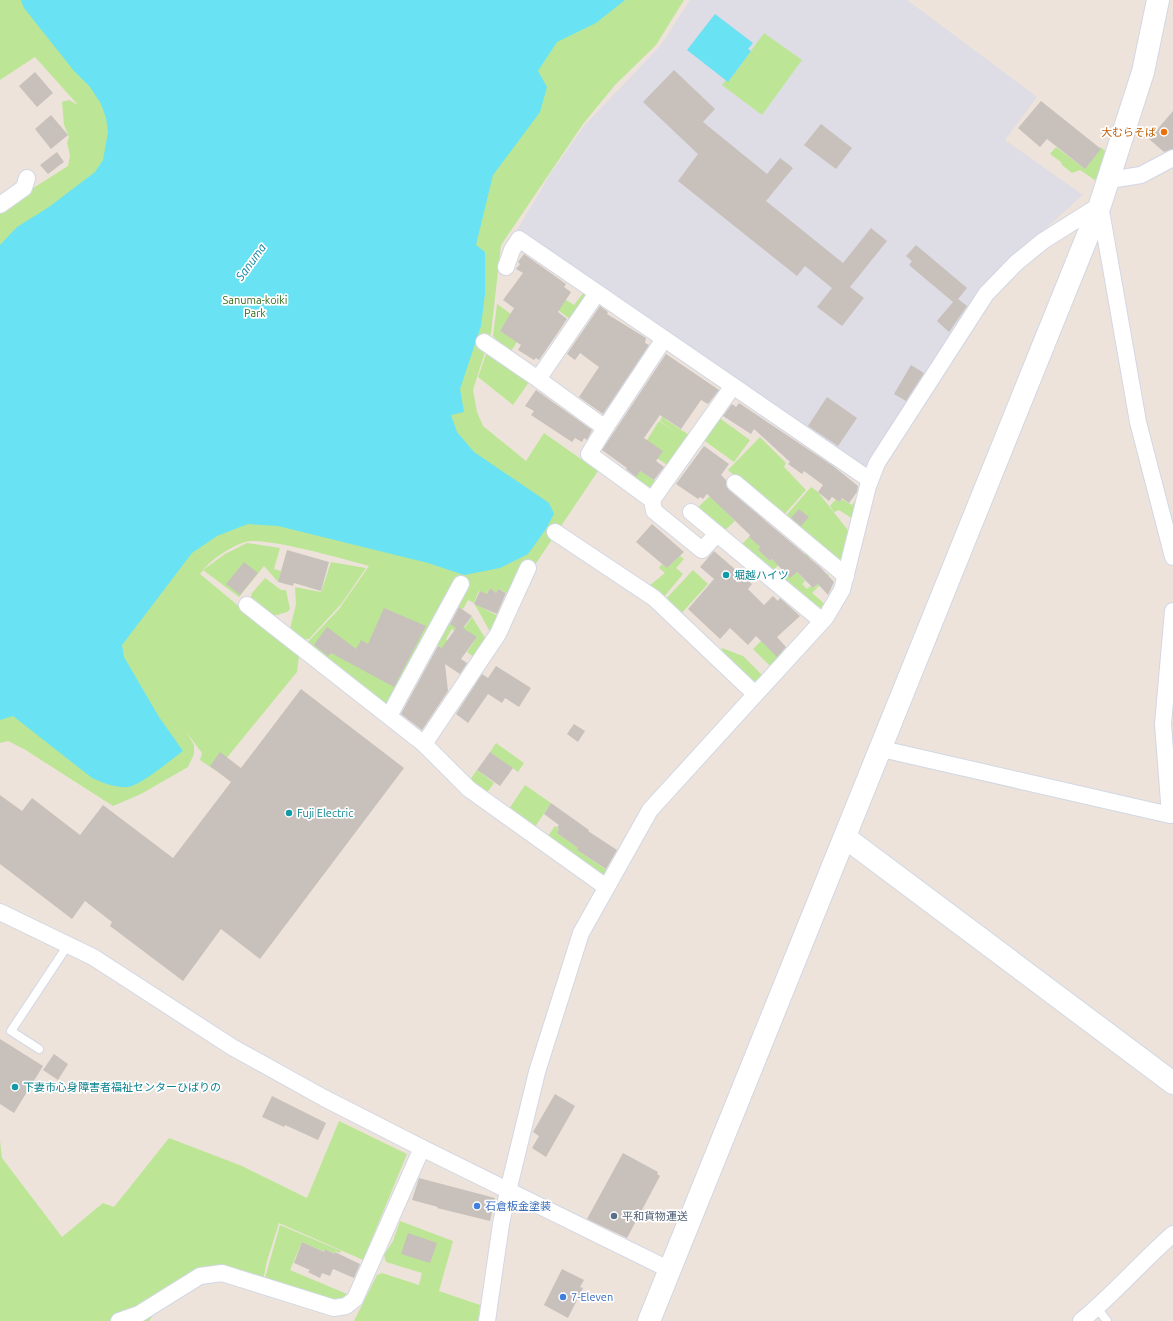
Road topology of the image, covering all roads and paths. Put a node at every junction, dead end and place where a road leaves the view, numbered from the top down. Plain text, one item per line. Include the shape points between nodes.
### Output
1 (1158, 0) edge
2 (1173, 158) edge
3 (27, 178) dead end
4 (1109, 180) junction
5 (0, 205) edge
6 (1100, 205) junction
7 (506, 267) dead end
8 (597, 293) junction
9 (664, 339) junction
10 (484, 342) dead end
11 (538, 379) junction
12 (733, 386) junction
13 (605, 428) junction
14 (870, 480) junction
15 (735, 483) dead end
16 (652, 500) junction
17 (691, 512) dead end
18 (554, 532) dead end
19 (717, 534) junction
20 (1173, 557) edge
21 (528, 568) dead end
22 (846, 576) junction
23 (461, 584) dead end
24 (247, 606) dead end
25 (1173, 611) edge
26 (822, 621) junction
27 (755, 694) junction
28 (389, 716) junction
29 (424, 744) junction
30 (882, 749) junction
31 (846, 838) junction
32 (606, 887) junction
33 (0, 912) edge
34 (68, 945) junction
35 (39, 1049) dead end
36 (1173, 1083) edge
37 (422, 1148) junction
38 (508, 1191) junction
39 (1173, 1234) edge
40 (670, 1270) junction
41 (1097, 1308) junction
42 (119, 1321) edge
43 (487, 1321) edge
44 (650, 1321) edge
45 (1081, 1321) edge
46 (1107, 1321) edge

1 - 4 street via 1143,72
2 - 4 street via 1141,175
3 - 5 street via 24,188
4 - 6 street
6 - 14 street via 1043,241 1016,263 986,294 877,462
6 - 20 street via 1138,422
6 - 30 street
7 - 8 street via 515,237
8 - 9 street
8 - 11 street
9 - 12 street
9 - 13 street
10 - 11 street
11 - 13 street
12 - 14 street
12 - 16 street
13 - 16 street via 589,454
14 - 22 street
15 - 22 street
16 - 19 street via 654,511 702,550
17 - 19 street
18 - 27 street via 654,598
19 - 26 street
21 - 29 street via 498,634
22 - 26 street via 842,590
23 - 28 street
24 - 28 street
25 - 30 street via 1164,724 1170,814
26 - 27 street
27 - 32 street via 650,810
28 - 29 street
29 - 32 street via 469,789
30 - 31 street
31 - 36 street
31 - 40 street
32 - 38 street via 581,933 537,1072
33 - 34 street
34 - 35 lane via 11,1030
34 - 37 street via 93,957 232,1047
37 - 38 street
37 - 42 street via 355,1299 346,1306 334,1308 222,1273 200,1276 139,1314
38 - 40 street
38 - 43 street
39 - 41 street
40 - 44 street
41 - 45 street
41 - 46 lane

